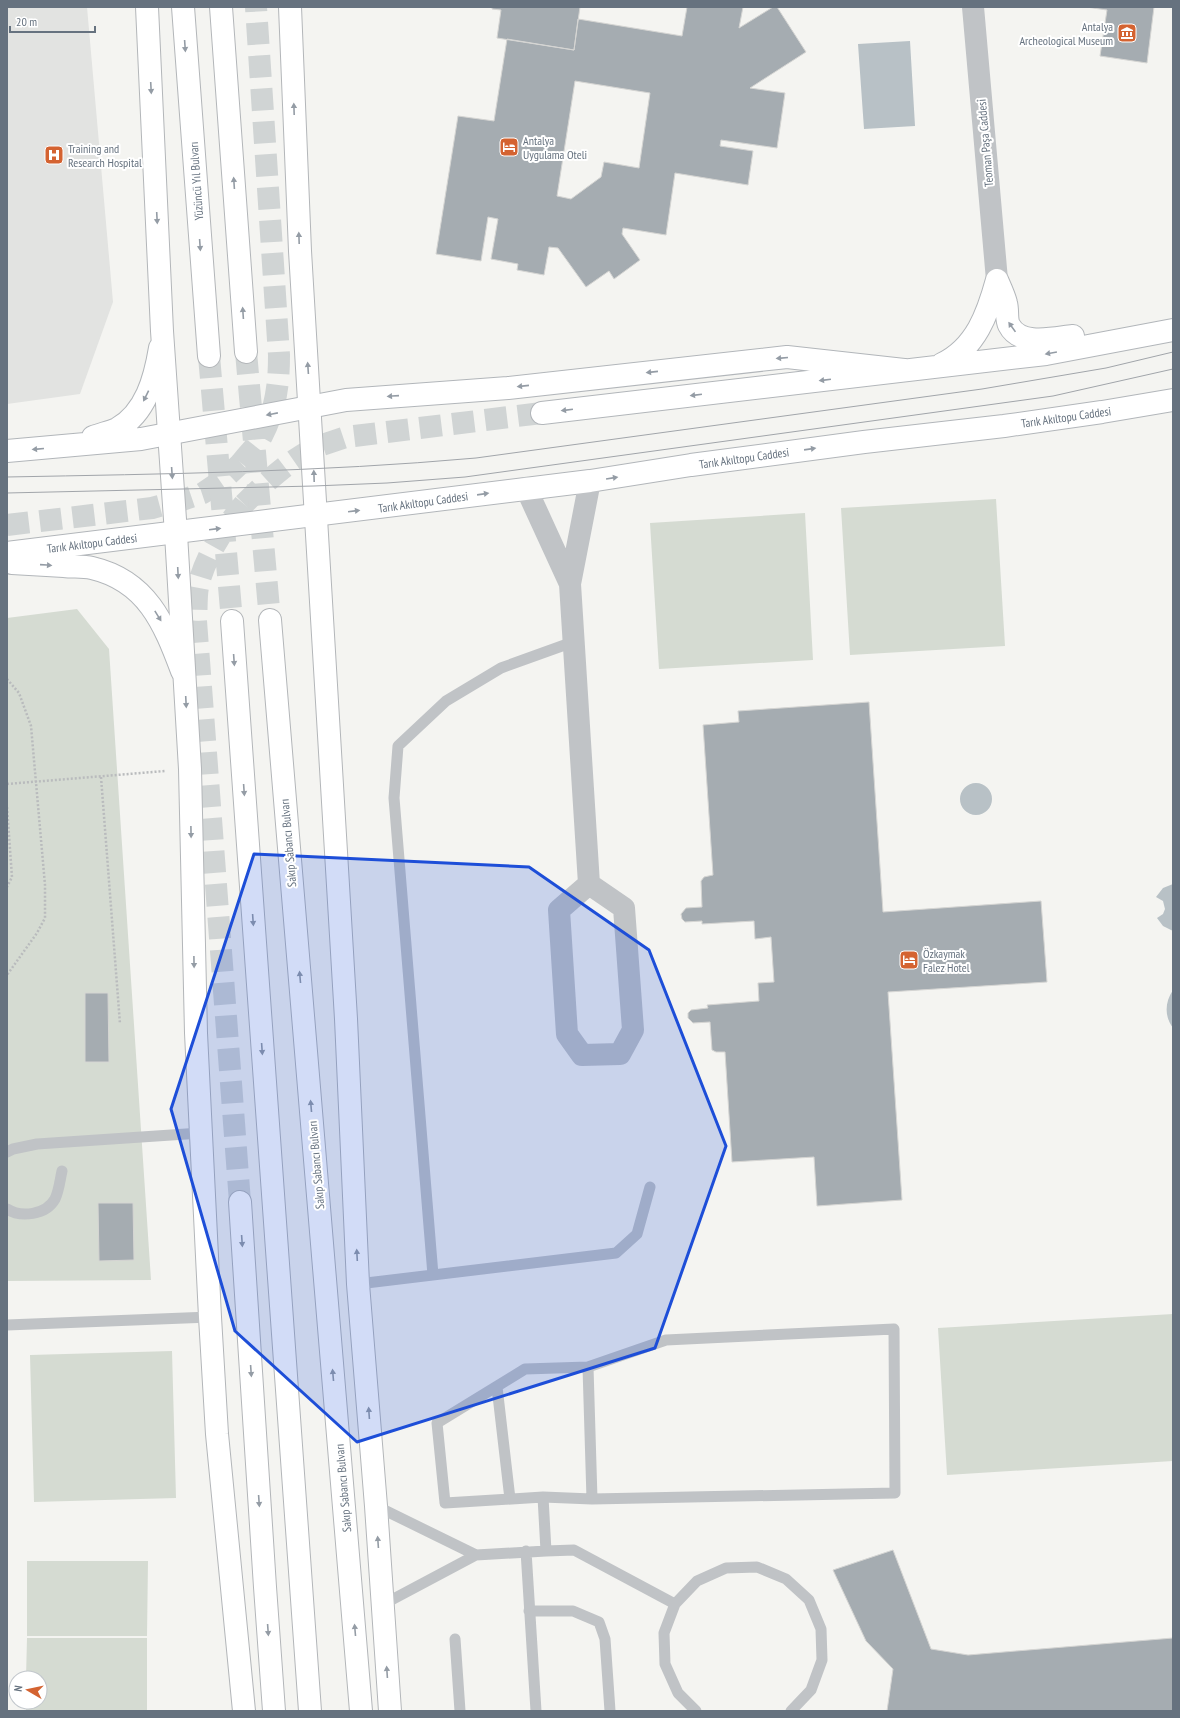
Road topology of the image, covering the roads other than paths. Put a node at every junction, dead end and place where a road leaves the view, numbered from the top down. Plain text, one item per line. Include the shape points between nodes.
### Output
1 (147, 7) edge
2 (182, 7) edge
3 (221, 7) edge
4 (290, 7) edge
5 (973, 7) edge
6 (998, 280) junction
7 (1173, 330) edge
8 (162, 331) junction
9 (246, 352) tunnel mouth
10 (209, 356) tunnel mouth
11 (937, 366) junction
12 (904, 370) junction
13 (1173, 400) edge
14 (310, 407) junction
15 (542, 413) tunnel mouth
16 (169, 434) junction
17 (70, 446) junction
18 (7, 451) edge
19 (590, 481) junction
20 (526, 488) junction
21 (315, 515) junction
22 (176, 534) junction
23 (7, 553) edge
24 (7, 563) edge
25 (570, 584) junction
26 (270, 620) tunnel mouth
27 (232, 622) tunnel mouth
28 (573, 642) junction
29 (184, 677) junction
30 (589, 884) junction
31 (201, 1133) junction
32 (7, 1152) edge
33 (62, 1171) dead end
34 (650, 1187) dead end
35 (240, 1202) tunnel mouth
36 (7, 1208) edge
37 (433, 1275) junction
38 (358, 1284) junction
39 (210, 1317) junction
40 (7, 1325) edge
41 (588, 1367) junction
42 (497, 1386) junction
43 (543, 1497) junction
44 (510, 1499) junction
45 (592, 1499) junction
46 (376, 1506) junction
47 (526, 1551) junction
48 (546, 1551) junction
49 (476, 1555) junction
50 (675, 1604) junction
51 (382, 1605) junction
52 (530, 1611) junction
53 (455, 1639) dead end
54 (244, 1711) edge
55 (274, 1711) edge
56 (310, 1711) edge
57 (361, 1711) edge
58 (390, 1711) edge
59 (460, 1711) edge
60 (536, 1711) edge
61 (610, 1711) edge
62 (696, 1711) edge
63 (791, 1711) edge

1 -> 8 main road
2 -> 10 main road, Yüzüncü Yıl Bulvarı
9 -> 3 main road
14 -> 4 main road via 300,251
5 - 6 street, Teoman Paşa Caddesi
7 -> 6 main road via 1024,338 1008,325 1006,304
6 - 11 main road via 985,318 974,337 953,359
7 -> 11 main road via 1046,354
8 - 16 main road
8 -> 17 main road via 156,371 150,388 130,420 117,429
11 - 12 main road
12 -> 14 main road via 787,357 508,388 350,399
12 -> 15 main road
19 -> 13 main road, Tarık Akıltopu Caddesi via 840,445 1004,426
14 -> 16 main road
21 -> 14 main road
16 - 17 main road
16 -> 22 main road
17 -> 18 main road
19 - 20 main road, Tarık Akıltopu Caddesi
19 - 25 street
21 -> 20 main road, Tarık Akıltopu Caddesi
20 - 25 street
22 -> 21 main road, Tarık Akıltopu Caddesi
38 -> 21 main road via 346,1019
22 - 23 main road, Tarık Akıltopu Caddesi
22 -> 29 main road
24 -> 29 main road via 90,568 108,573 128,584 147,601 159,617
25 - 28 street
57 -> 26 main road, Sakıp Sabancı Bulvarı
27 -> 56 main road
28 - 30 street
28 - 37 lane via 501,668 452,697 398,746 394,798
29 -> 31 main road via 190,769
30 - 30 street via 559,910 567,1034 582,1055 620,1054 634,1030 624,908
31 - 32 lane via 37,1144
31 - 39 main road
33 - 36 lane via 55,1199 45,1210 28,1214
34 - 37 lane via 638,1234 616,1253
35 -> 55 main road
37 - 38 lane
46 -> 38 main road
39 - 40 lane
39 - 54 main road via 217,1434
41 - 42 lane via 525,1369
41 - 45 lane
41 - 45 lane via 666,1340 894,1329 895,1493
42 - 44 lane
42 - 44 lane via 437,1423 445,1503
43 - 44 lane
43 - 45 lane
43 - 48 lane
46 - 49 lane
51 -> 46 main road
47 - 48 lane
47 - 49 lane
47 - 52 lane
48 - 50 lane via 574,1550
49 - 51 lane
50 - 62 lane via 664,1633 665,1664 678,1693
50 - 63 lane via 697,1581 726,1568 757,1567 786,1579 809,1600 822,1629 822,1660 811,1690
58 -> 51 main road
52 - 60 lane
52 - 61 lane via 574,1611 598,1622 605,1639
53 - 59 lane

